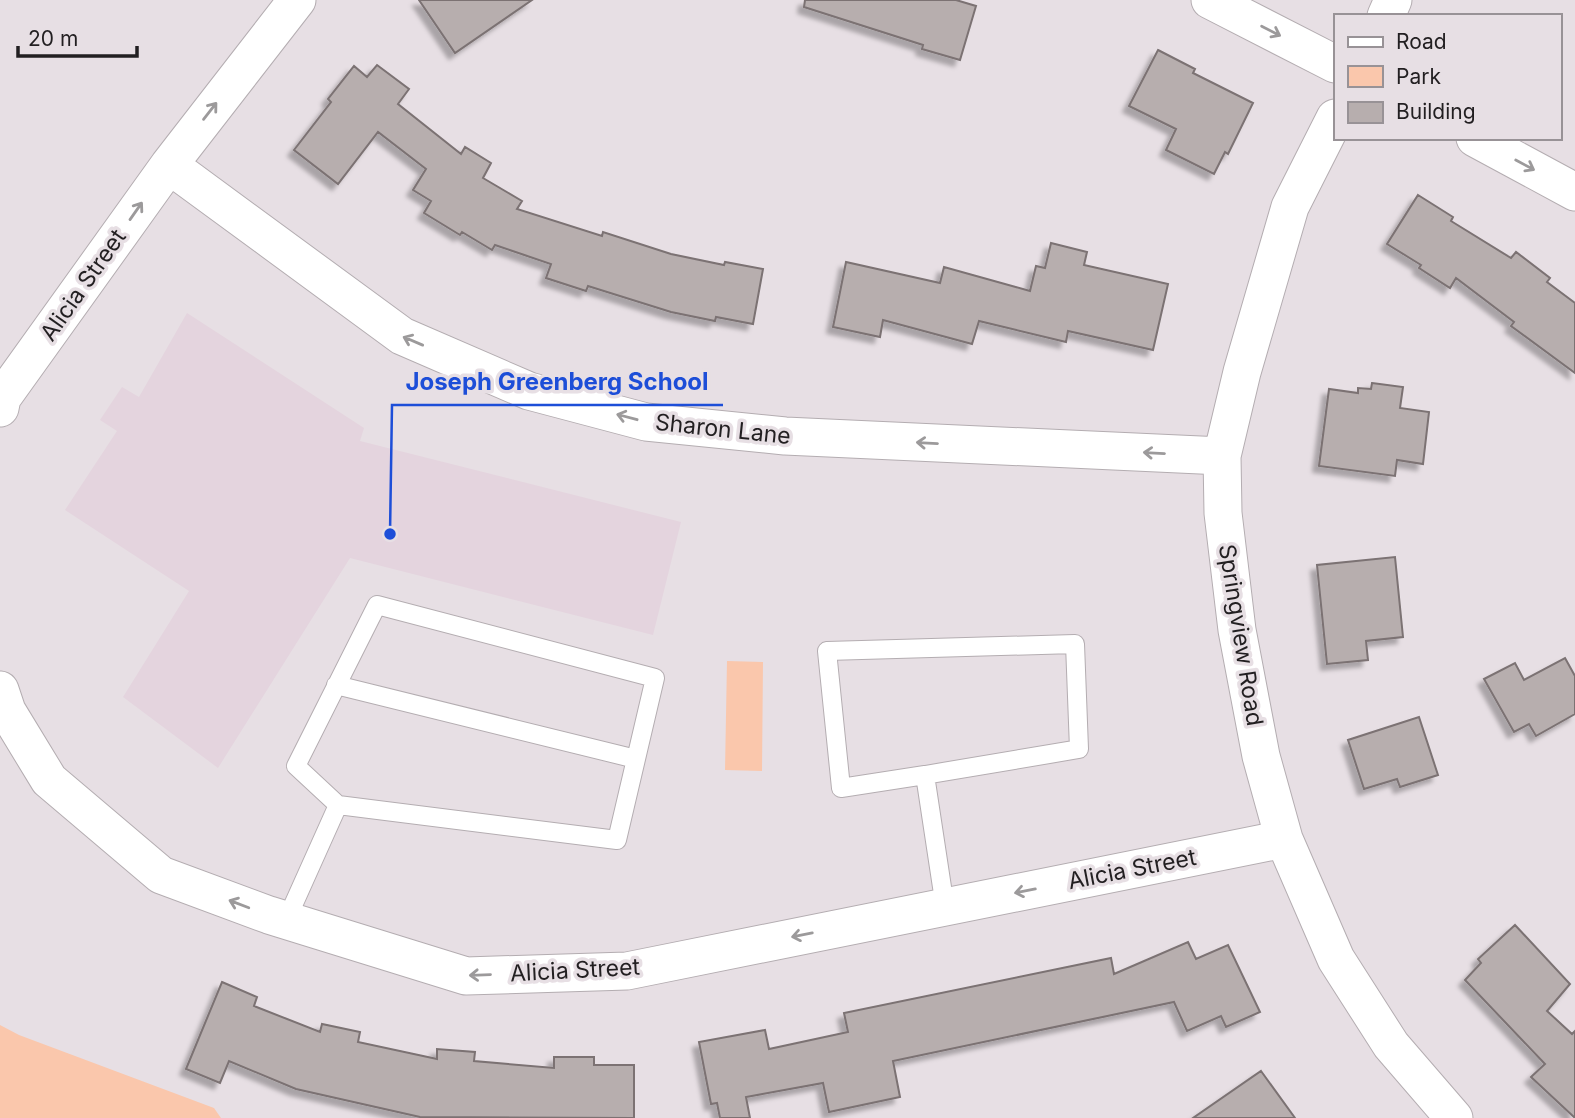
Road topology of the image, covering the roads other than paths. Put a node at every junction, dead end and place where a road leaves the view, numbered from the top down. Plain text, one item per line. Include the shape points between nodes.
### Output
1 (297, 0) edge
2 (1210, 0) edge
3 (1334, 63) edge
4 (1334, 120) edge
5 (1479, 140) edge
6 (169, 165) junction
7 (1575, 192) edge
8 (0, 408) edge
9 (1222, 456) junction
10 (336, 685) junction
11 (0, 690) edge
12 (636, 759) junction
13 (926, 775) junction
14 (338, 805) junction
15 (1284, 839) junction
16 (945, 907) junction
17 (286, 921) junction
18 (1454, 1118) edge

6 -> 1 street, Alicia Street
2 -> 3 street
4 - 9 street, Springview Road via 1290,207
5 -> 7 street
8 -> 6 street, Alicia Street via 2,398
9 -> 6 street, Sharon Lane via 785,436 646,422 529,391 402,336
9 - 15 street, Springview Road via 1223,513 1237,630 1261,756
10 - 12 lane
10 - 12 lane via 377,605 655,678
10 - 14 lane via 296,766
17 -> 11 street, Alicia Street via 161,875 49,780 7,711
12 - 14 lane via 617,840
13 - 13 lane via 1079,749 1075,644 827,651 841,788
13 - 16 lane
14 - 17 lane
15 -> 16 street, Alicia Street
15 - 18 street, Springview Road via 1336,959 1391,1045
16 -> 17 street, Alicia Street via 627,971 466,976

